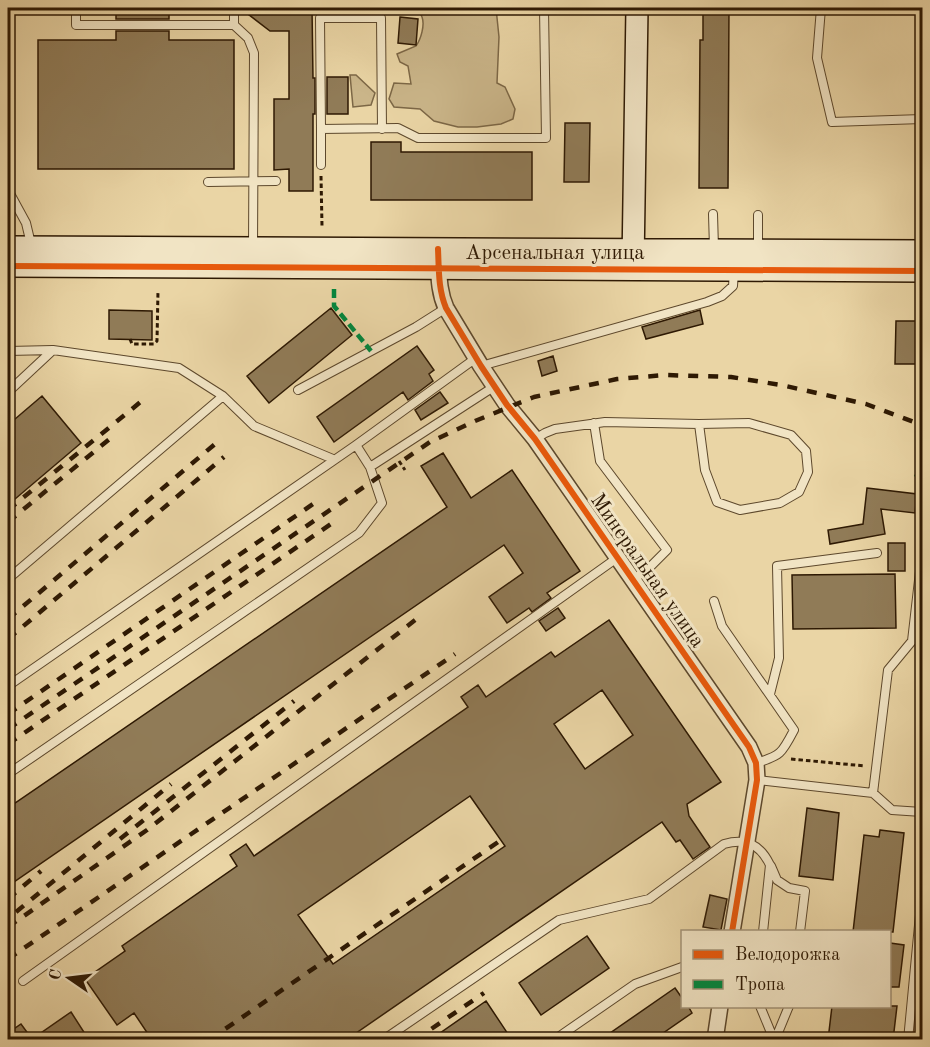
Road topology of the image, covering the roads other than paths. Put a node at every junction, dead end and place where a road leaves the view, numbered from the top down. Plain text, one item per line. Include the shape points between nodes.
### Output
1 (76, 8) edge
2 (234, 8) edge
3 (320, 8) edge
4 (544, 8) edge
5 (637, 8) edge
6 (821, 8) edge
7 (320, 18) junction
8 (234, 25) junction
9 (922, 119) edge
10 (321, 129) junction
11 (382, 129) junction
12 (321, 165) road end
13 (254, 181) junction
14 (276, 181) dead end
15 (208, 182) dead end
16 (8, 190) edge
17 (713, 214) dead end
18 (758, 215) dead end
19 (8, 247) edge
20 (714, 250) junction
21 (922, 251) edge
22 (32, 256) junction
23 (254, 257) junction
24 (438, 259) junction
25 (633, 260) junction
26 (758, 260) junction
27 (8, 266) edge
28 (734, 270) junction
29 (922, 271) edge
30 (446, 308) junction
31 (53, 350) junction
32 (8, 351) edge
33 (478, 362) junction
34 (495, 386) junction
35 (298, 390) dead end
36 (8, 392) edge
37 (223, 396) junction
38 (594, 423) junction
39 (699, 424) junction
40 (535, 439) junction
41 (356, 445) junction
42 (333, 459) junction
43 (370, 467) junction
44 (877, 553) dead end
45 (922, 554) edge
46 (617, 558) junction
47 (8, 579) edge
48 (633, 580) junction
49 (714, 601) dead end
50 (8, 686) edge
51 (770, 694) junction
52 (756, 763) junction
53 (8, 774) edge
54 (757, 780) junction
55 (873, 793) junction
56 (922, 812) edge
57 (747, 843) junction
58 (770, 865) junction
59 (922, 894) edge
60 (732, 930) edge
61 (763, 930) edge
62 (800, 930) edge
63 (681, 968) edge
64 (23, 981) dead end
65 (720, 1008) edge
66 (761, 1008) edge
67 (788, 1008) edge
68 (383, 1040) edge
69 (554, 1040) edge
70 (715, 1040) edge
71 (774, 1040) edge
72 (908, 1040) edge

1 - 8 lane via 76,25
2 - 8 lane
3 - 7 lane
4 - 11 lane via 546,138 418,138 398,128
5 - 25 street
6 - 9 lane via 817,58 832,122
7 - 10 lane
7 - 11 lane via 381,18
8 - 13 lane via 248,38 254,53
10 - 11 lane
10 - 12 lane
13 - 14 lane
13 - 15 lane
13 - 23 lane
16 - 22 lane via 26,223
17 - 20 lane
18 - 26 lane
19 - 22 street, Арсенальная улица
20 - 25 street, Арсенальная улица
20 - 26 street, Арсенальная улица
21 - 26 street, Арсенальная улица
22 - 23 street, Арсенальная улица
22 - 27 street, Арсенальная улица
23 - 24 street, Арсенальная улица
24 - 25 street, Арсенальная улица
24 - 30 street, Минеральная улица
25 - 28 street, Арсенальная улица
26 - 28 street, Арсенальная улица
26 - 29 street, Арсенальная улица
28 - 33 lane via 733,286 707,302
30 - 33 street, Минеральная улица
30 - 35 lane
31 - 32 lane
31 - 36 lane
31 - 37 lane via 179,368
33 - 34 street, Минеральная улица
33 - 41 lane
34 - 40 street, Минеральная улица
34 - 43 lane
37 - 42 lane via 254,426
37 - 47 lane
38 - 39 lane
38 - 40 lane via 555,429
38 - 48 lane via 600,461 667,550
39 - 39 lane via 705,470 717,502 740,510 780,503 799,492 808,472 806,451 791,435 749,423
40 - 46 street, Минеральная улица
41 - 42 lane
41 - 43 lane
42 - 50 lane
43 - 53 lane via 382,502 359,533
44 - 51 lane via 777,566 779,658
45 - 55 lane via 912,641 888,669
46 - 48 street, Минеральная улица
46 - 64 lane
48 - 52 street, Минеральная улица via 749,747
49 - 51 lane via 722,626
51 - 52 lane via 794,730 783,751
52 - 54 street, Минеральная улица
54 - 55 lane
54 - 57 street, Минеральная улица
55 - 56 lane via 892,810
57 - 58 lane via 758,847
57 - 60 street, Минеральная улица
57 - 68 lane via 724,844 649,899 559,920
58 - 61 lane
58 - 62 lane via 777,880 789,888 805,891
59 - 72 lane
63 - 69 lane via 635,984
65 - 70 street
66 - 71 lane
67 - 71 lane

